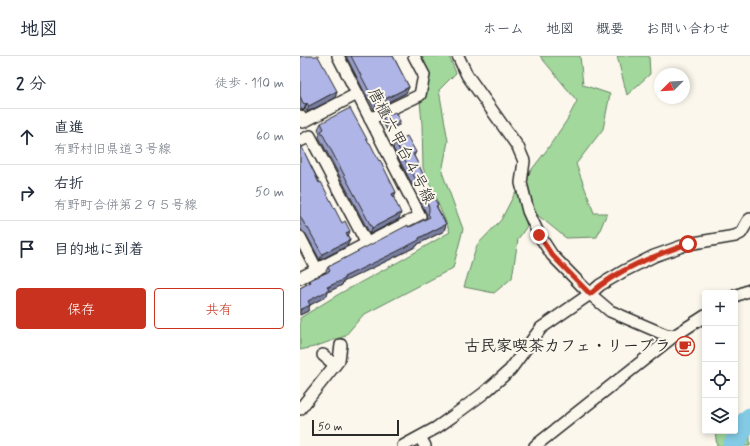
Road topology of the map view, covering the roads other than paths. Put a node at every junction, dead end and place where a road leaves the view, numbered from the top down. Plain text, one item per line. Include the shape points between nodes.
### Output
1 (338, 56) edge
2 (414, 56) edge
3 (458, 56) edge
4 (357, 94) junction
5 (300, 116) edge
6 (370, 119) junction
7 (300, 141) edge
8 (750, 220) edge
9 (300, 237) edge
10 (367, 244) junction
11 (317, 270) junction
12 (300, 278) edge
13 (750, 290) edge
14 (590, 294) junction
15 (738, 295) edge
16 (702, 318) edge
17 (674, 336) junction
18 (341, 345) dead end
19 (324, 355) dead end
20 (335, 365) junction
21 (300, 409) edge
22 (423, 441) edge
23 (403, 446) edge
24 (535, 446) edge

1 - 4 street, 唐櫃六甲台４号線
2 - 6 street via 424,75 420,95
3 - 14 street via 467,76 518,147 524,161 520,183 528,211 539,235 552,255
4 - 5 street via 303,122
4 - 6 street, 唐櫃六甲台４号線
6 - 10 street, 唐櫃六甲台４号線 via 420,216
7 - 10 street via 310,136
8 - 14 street via 741,233 735,236 688,244 654,256 606,281
9 - 11 street
10 - 11 street, 唐櫃六甲台４号線
11 - 12 street, 唐櫃六甲台４号線
13 - 15 street
14 - 17 street via 610,311
14 - 22 street via 542,328 510,370
16 - 17 street
17 - 24 street
18 - 20 street via 339,360
19 - 20 street
20 - 21 street
22 - 23 street

